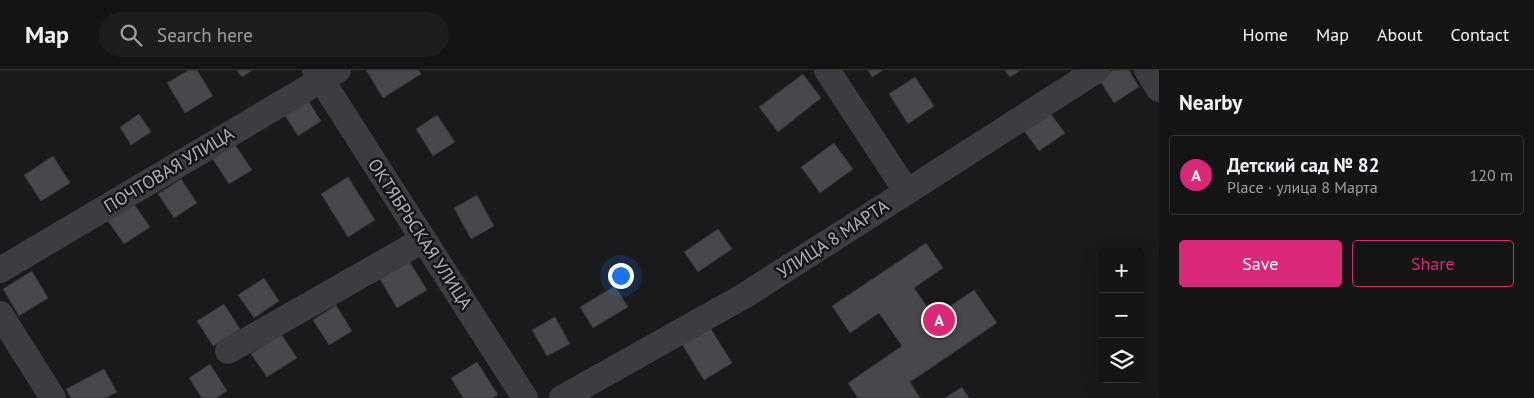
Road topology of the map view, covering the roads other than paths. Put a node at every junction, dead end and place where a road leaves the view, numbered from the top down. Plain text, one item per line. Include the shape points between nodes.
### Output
1 (827, 70) edge
2 (1097, 70) edge
3 (1147, 70) edge
4 (325, 73) edge
5 (1159, 89) edge
6 (907, 192) junction
7 (423, 240) junction
8 (0, 270) edge
9 (0, 314) edge
10 (228, 351) dead end
11 (53, 398) edge
12 (525, 398) edge
13 (562, 398) edge

1 - 6 street
2 - 6 street, УЛИЦА 8 МАРТА
3 - 5 street
4 - 7 street, ОКТЯБРЬСКАЯ УЛИЦА
4 - 8 street, ПОЧТОВАЯ УЛИЦА
6 - 13 street, УЛИЦА 8 МАРТА via 744,296
7 - 10 street
7 - 12 street, ОКТЯБРЬСКАЯ УЛИЦА
9 - 11 street

